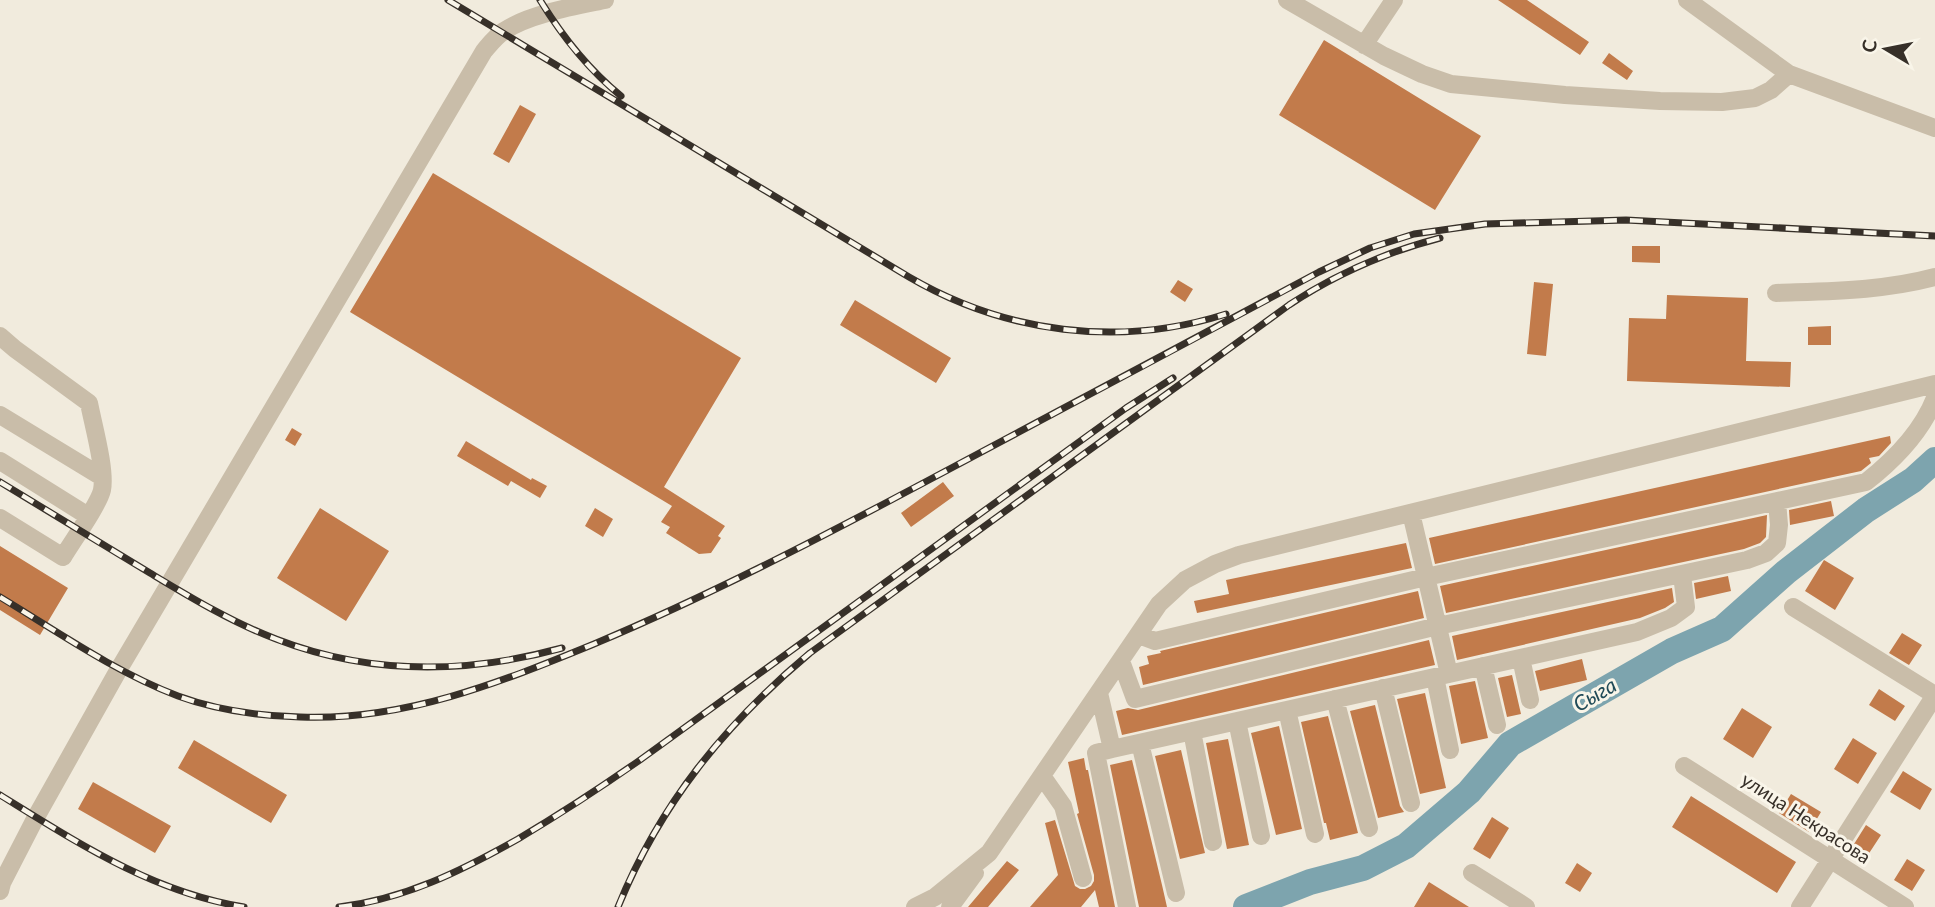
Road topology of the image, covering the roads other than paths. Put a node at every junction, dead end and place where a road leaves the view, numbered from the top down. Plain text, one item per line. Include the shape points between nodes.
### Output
1 (605, 0) edge
2 (1287, 0) edge
3 (1394, 0) edge
4 (1687, 0) edge
5 (1364, 45) junction
6 (1788, 74) junction
7 (1935, 128) edge
8 (1935, 277) edge
9 (1776, 293) dead end
10 (0, 336) edge
11 (1935, 384) edge
12 (1935, 398) edge
13 (0, 415) edge
14 (0, 461) edge
15 (102, 477) junction
16 (1777, 501) junction
17 (1411, 513) junction
18 (88, 516) junction
19 (0, 518) edge
20 (1682, 575) junction
21 (1426, 577) junction
22 (1794, 607) dead end
23 (1438, 626) junction
24 (1139, 635) junction
25 (1521, 658) junction
26 (1121, 662) junction
27 (1483, 666) junction
28 (1442, 676) junction
29 (1384, 688) junction
30 (1099, 693) junction
31 (1935, 695) edge
32 (1335, 699) junction
33 (1530, 700) dead end
34 (1287, 710) junction
35 (1237, 721) junction
36 (1497, 725) dead end
37 (1192, 731) junction
38 (1140, 743) junction
39 (1112, 749) junction
40 (1450, 750) dead end
41 (1684, 766) dead end
42 (1042, 776) junction
43 (1411, 803) dead end
44 (1369, 828) dead end
45 (1315, 834) dead end
46 (1261, 836) dead end
47 (1213, 842) dead end
48 (989, 853) junction
49 (1830, 859) junction
50 (1472, 873) dead end
51 (1083, 878) dead end
52 (0, 891) edge
53 (1176, 893) dead end
54 (915, 907) edge
55 (950, 907) edge
56 (1127, 907) edge
57 (1526, 907) edge
58 (1800, 907) edge
59 (1905, 907) edge

1 - 52 street via 521,22 502,32 484,51 119,669
2 - 5 street
3 - 5 street
4 - 6 street
5 - 6 street via 1451,84 1565,95 1722,102 1755,98
6 - 7 street
8 - 9 street via 1866,289
10 - 15 street via 89,403
11 - 17 street
12 - 16 street via 1929,415 1903,447 1866,482
13 - 15 street
14 - 18 street
15 - 18 street via 101,495
16 - 20 street via 1777,543 1766,552 1747,561
16 - 21 street
17 - 21 street
17 - 24 street via 1215,564 1185,580 1159,604
18 - 19 street via 64,557
20 - 23 street
20 - 25 street via 1686,607 1671,618 1637,632
21 - 23 street
21 - 24 street via 1156,641
22 - 31 street
23 - 26 street via 1135,699
23 - 28 street
24 - 26 street
25 - 27 street
25 - 33 street
26 - 30 street
27 - 28 street
27 - 36 street
28 - 29 street
28 - 40 street
29 - 32 street
29 - 43 street
30 - 39 street
30 - 42 street
31 - 49 street
32 - 34 street
32 - 44 street
34 - 35 street
34 - 45 street
35 - 37 street
35 - 46 street
37 - 38 street
37 - 47 street
38 - 39 street
38 - 53 street
39 - 56 street via 1096,753
41 - 49 street, улица Некрасова
42 - 48 street
42 - 51 street via 1063,806
48 - 54 street via 935,897
48 - 55 street
49 - 58 street
49 - 59 street, улица Некрасова
50 - 57 street

